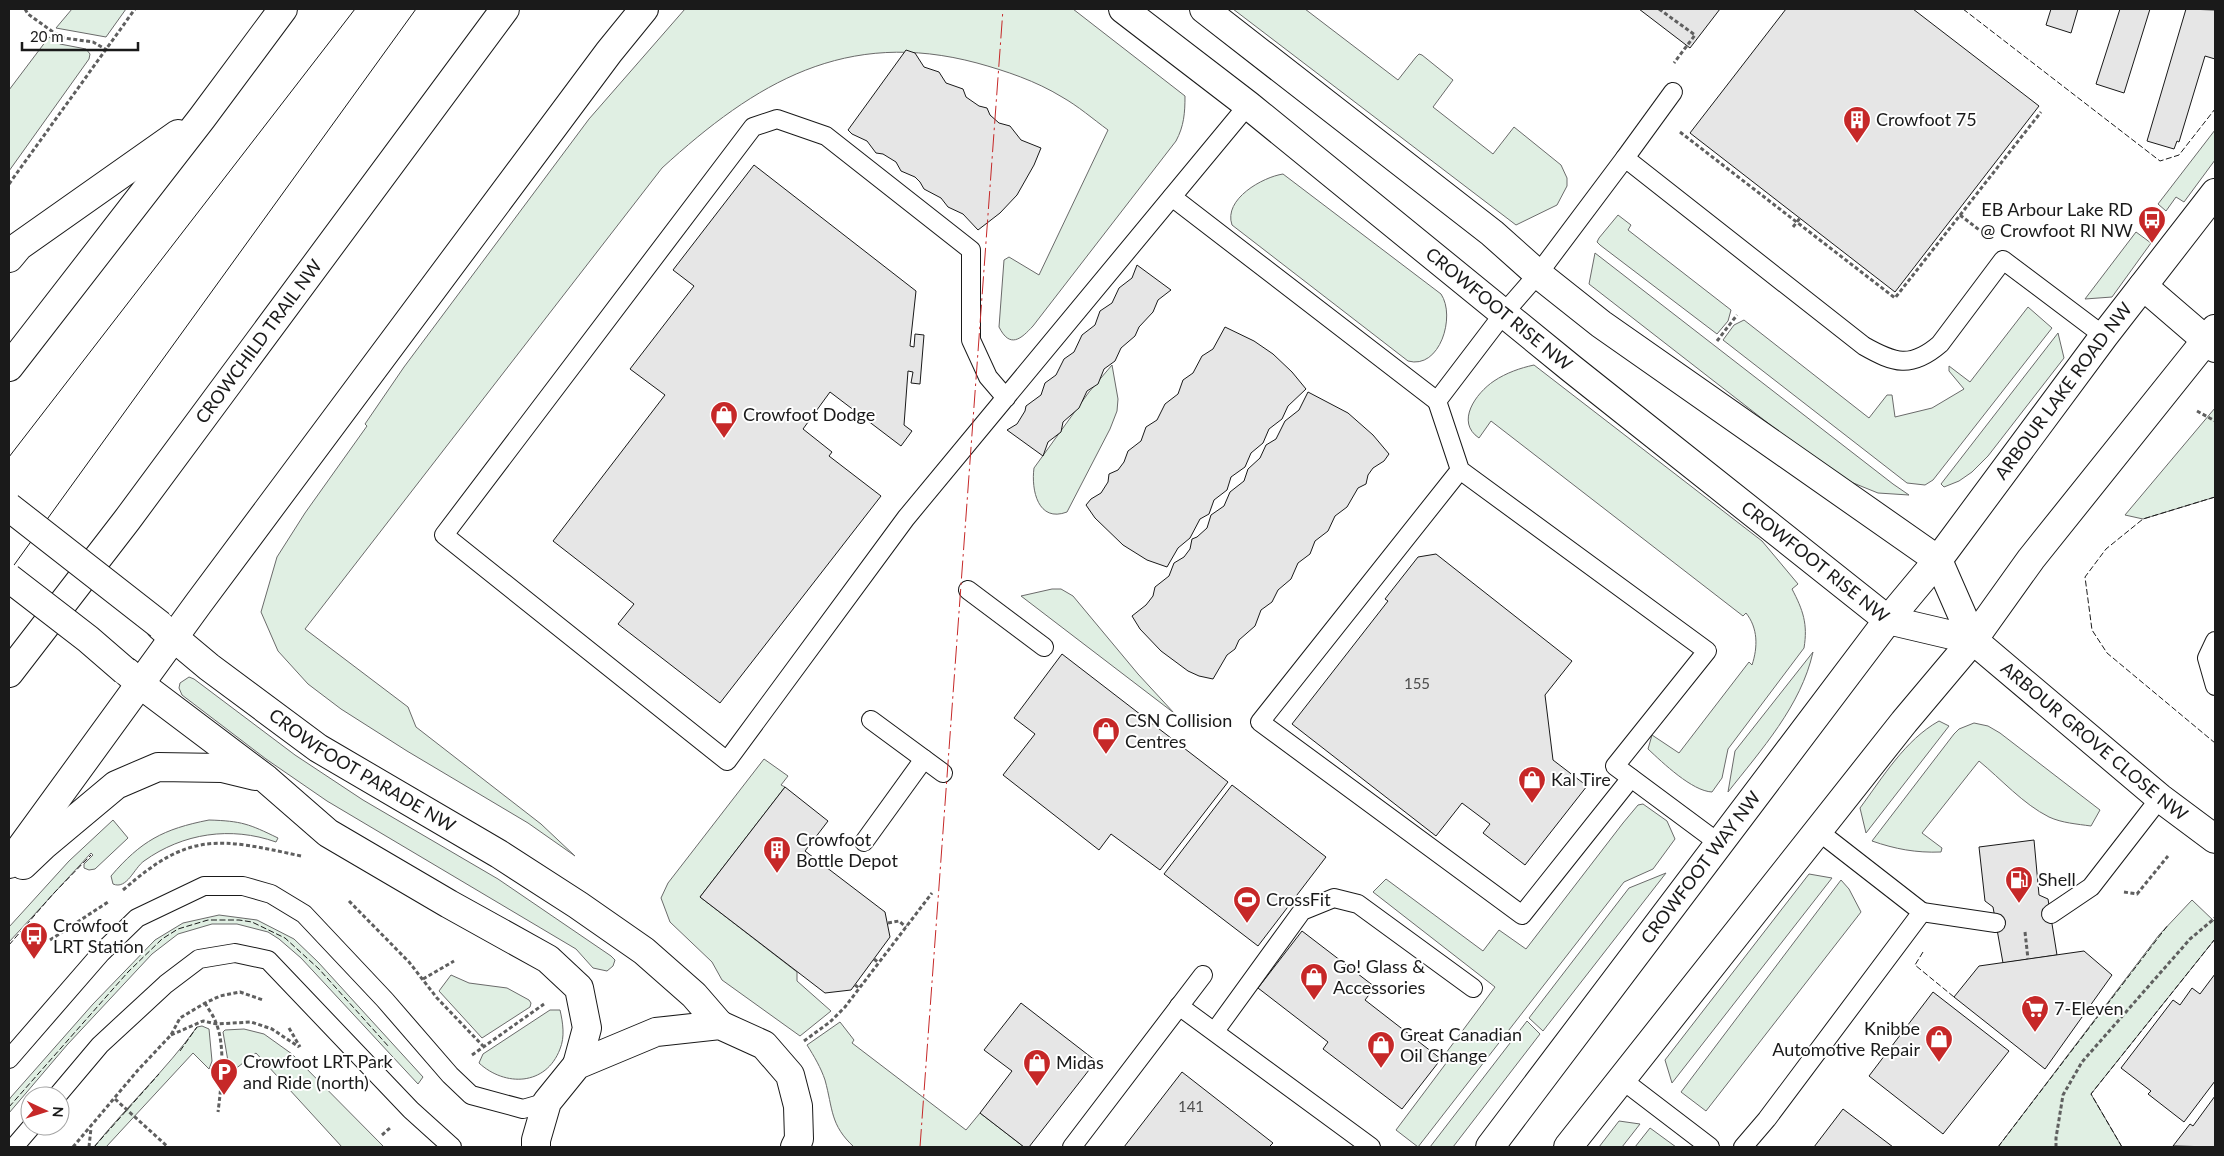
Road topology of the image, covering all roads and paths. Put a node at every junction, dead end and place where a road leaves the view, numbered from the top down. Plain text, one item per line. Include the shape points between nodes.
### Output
1 (25, 9) edge
2 (135, 9) edge
3 (283, 9) edge
4 (505, 9) edge
5 (644, 9) edge
6 (1123, 9) edge
7 (1204, 9) edge
8 (1659, 9) edge
9 (107, 50) junction
10 (1672, 66) dead end
11 (1674, 92) dead end
12 (1248, 104) junction
13 (2041, 112) dead end
14 (1656, 114) junction
15 (202, 118) junction
16 (1625, 158) junction
17 (9, 184) edge
18 (2215, 193) edge
19 (1172, 197) junction
20 (1960, 215) junction
21 (1800, 218) dead end
22 (1796, 222) junction
23 (1792, 227) dead end
24 (1990, 238) dead end
25 (9, 258) edge
26 (1538, 274) junction
27 (2143, 286) junction
28 (1504, 313) junction
29 (1737, 315) dead end
30 (2104, 336) junction
31 (2212, 340) edge
32 (1717, 341) dead end
33 (9, 367) edge
34 (1006, 398) junction
35 (1438, 401) junction
36 (2198, 411) dead end
37 (2215, 421) edge
38 (1460, 470) junction
39 (9, 507) edge
40 (1938, 560) junction
41 (9, 578) edge
42 (968, 590) dead end
43 (1914, 590) joint
44 (1888, 620) junction
45 (167, 631) junction
46 (1974, 640) junction
47 (2215, 641) edge
48 (1044, 647) dead end
49 (9, 673) edge
50 (132, 677) junction
51 (2215, 686) edge
52 (871, 720) dead end
53 (924, 759) junction
54 (943, 773) dead end
55 (1631, 778) junction
56 (266, 779) junction
57 (2160, 798) junction
58 (1818, 831) junction
59 (2213, 833) edge
60 (864, 842) dead end
61 (1720, 844) junction
62 (2168, 856) dead end
63 (9, 864) edge
64 (9, 879) edge
65 (932, 893) dead end
66 (2137, 894) dead end
67 (349, 901) dead end
68 (1922, 912) junction
69 (2050, 914) dead end
70 (2215, 918) edge
71 (888, 923) dead end
72 (1996, 923) dead end
73 (906, 927) junction
74 (2024, 927) dead end
75 (874, 959) dead end
76 (2028, 959) dead end
77 (454, 961) dead end
78 (879, 963) junction
79 (1203, 976) dead end
80 (423, 979) junction
81 (855, 985) dead end
82 (859, 988) junction
83 (1473, 988) dead end
84 (265, 1000) dead end
85 (205, 1003) junction
86 (544, 1004) dead end
87 (1180, 1006) junction
88 (287, 1023) dead end
89 (217, 1024) junction
90 (720, 1026) junction
91 (1214, 1031) junction
92 (171, 1035) junction
93 (483, 1046) junction
94 (798, 1046) dead end
95 (9, 1059) edge
96 (467, 1059) dead end
97 (577, 1065) junction
98 (1621, 1079) junction
99 (65, 1086) edge
100 (115, 1098) junction
101 (547, 1102) junction
102 (218, 1112) dead end
103 (91, 1127) junction
104 (23, 1136) edge
105 (801, 1144) edge
106 (14, 1147) edge
107 (74, 1147) edge
108 (89, 1147) edge
109 (168, 1147) edge
110 (452, 1147) edge
111 (536, 1147) edge
112 (1072, 1147) edge
113 (1371, 1147) edge
114 (1490, 1147) edge
115 (1568, 1147) edge
116 (1710, 1147) edge
117 (1743, 1147) edge
118 (2056, 1147) edge

1 - 9 path via 64,38 93,42
2 - 9 path
3 - 15 main road
4 - 49 main road, CROWCHILD TRAIL NW via 127,520
5 - 45 main road
6 - 12 main road, CROWFOOT RISE NW
7 - 26 main road via 1492,233
8 - 10 path via 1695,36
9 - 17 path
11 - 14 lane
12 - 19 lane
12 - 28 main road, CROWFOOT RISE NW
13 - 20 path
14 - 16 lane
14 - 22 path
15 - 25 main road via 19,246
15 - 33 main road
16 - 26 lane
16 - 30 lane via 1864,346 1888,360 1907,361 1930,353 2003,260
18 - 27 main road, ARBOUR LAKE ROAD NW
19 - 34 lane
19 - 35 lane
20 - 22 path via 1895,298
20 - 24 path
21 - 22 path
22 - 23 path
26 - 28 lane
26 - 40 main road via 1601,324
27 - 30 main road, ARBOUR LAKE ROAD NW
27 - 31 main road
28 - 35 lane
28 - 44 main road, CROWFOOT RISE NW
29 - 32 path
30 - 40 main road, ARBOUR LAKE ROAD NW
31 - 46 main road via 2031,559
34 - 34 lane via 906,518 726,761 444,535 753,127 777,119 826,136 972,250 971,340 988,377
35 - 38 lane
36 - 37 path
38 - 55 lane via 1707,651 1615,766
38 - 55 lane via 1260,722 1522,915
39 - 45 main road, CROWFOOT PARADE NW, bridge
40 - 43 main road, ARBOUR LAKE ROAD NW
40 - 46 main road
41 - 50 main road, bridge
42 - 48 lane
43 - 44 main road, CROWFOOT WAY NW
44 - 46 main road, CROWFOOT RISE NW
44 - 61 main road, CROWFOOT WAY NW
45 - 50 main road
45 - 90 main road, CROWFOOT PARADE NW via 209,667 318,748 498,854 578,904 644,951 694,995
46 - 57 main road, ARBOUR GROVE CLOSE NW
46 - 58 main road
47 - 51 lane via 2207,658
50 - 56 main road
50 - 63 main road
52 - 53 lane
53 - 54 lane
53 - 60 lane
55 - 61 lane
56 - 64 main road via 222,768 158,767 116,785
56 - 97 main road via 328,833 548,958 579,988 587,1028
57 - 59 main road, ARBOUR GROVE CLOSE NW
57 - 69 lane via 2091,887
58 - 68 lane
58 - 98 main road
61 - 114 main road, CROWFOOT WAY NW
62 - 66 path
65 - 73 path
67 - 80 path
68 - 72 lane
68 - 117 lane
70 - 118 path via 2190,939 2082,1062 2063,1095
71 - 73 path via 899,921
73 - 78 path
74 - 76 path
75 - 78 path
77 - 80 path
78 - 82 path
79 - 87 lane
80 - 93 path
81 - 82 path
82 - 94 path via 830,1022
83 - 91 lane via 1358,904 1334,898 1302,911
84 - 85 path via 240,992
85 - 89 path
85 - 92 path via 180,1018
86 - 93 path
87 - 91 lane
87 - 112 lane
88 - 89 path via 300,1047 272,1029 251,1022
89 - 92 path via 203,1021
89 - 102 path via 223,1077
90 - 97 main road via 656,1032
90 - 105 main road via 764,1045 790,1075 798,1106
91 - 113 lane
92 - 100 path
93 - 96 path
95 - 101 lane via 101,953 137,918 204,886 242,886 271,894 304,914 471,1095 523,1109
97 - 101 main road
98 - 115 main road
98 - 116 lane
99 - 110 lane via 100,1045 199,958 235,953 268,960 411,1110
100 - 103 path
100 - 109 path
101 - 111 main road
103 - 107 path
103 - 108 path
104 - 106 lane

